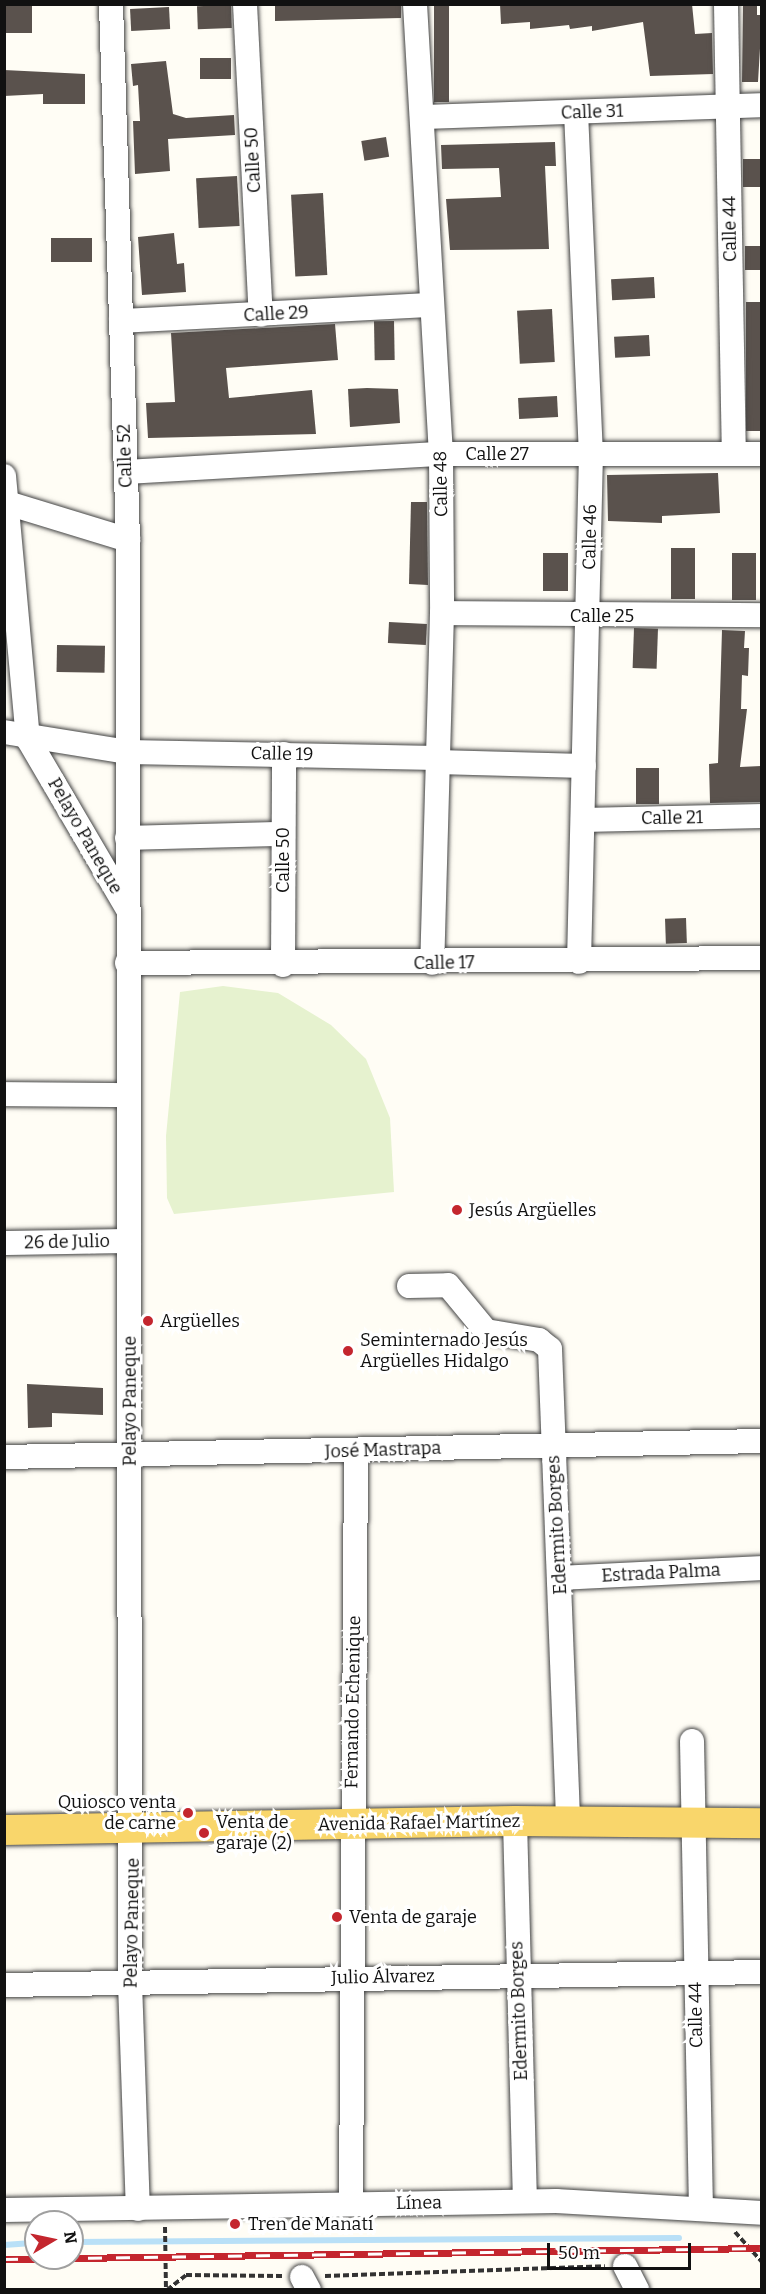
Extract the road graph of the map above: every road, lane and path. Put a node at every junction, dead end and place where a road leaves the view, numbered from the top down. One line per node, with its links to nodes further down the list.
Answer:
1 (111, 4): 11 (street, Calle 52)
2 (245, 4): 10 (street, Calle 50)
3 (415, 4): 8 (street, Calle 48)
4 (726, 4): 6 (street, Calle 44)
5 (762, 105): 6 (street, Calle 31)
6 (728, 106): 7 (street, Calle 31); 13 (street, Calle 44)
7 (576, 112): 8 (street, Calle 31); 12 (street, Calle 46)
8 (422, 117): 9 (street, Calle 48)
9 (431, 305): 10 (street, Calle 29); 14 (street, Calle 48)
10 (261, 315): 11 (street, Calle 29)
11 (121, 321): 16 (street, Calle 52)
12 (591, 453): 13 (street, Calle 27); 14 (street, Calle 27); 22 (street, Calle 46)
13 (734, 453): 15 (street, Calle 27)
14 (441, 454): 16 (street, Calle 27); 20 (street, Calle 48)
15 (762, 454)
16 (126, 472): 19 (street, Calle 52)
17 (4, 477): 18 (street, Pelayo Paneque)
18 (5, 502): 19 (street); 24 (street, Pelayo Paneque)
19 (128, 540): 25 (street, Calle 52)
20 (442, 613): 22 (street, Calle 25); 27 (street, Calle 48)
21 (762, 615): 22 (street, Calle 25)
22 (589, 616): 28 (street, Calle 46)
23 (4, 732): 24 (street, Calle 19)
24 (28, 739): 25 (street, Calle 19); 33 (street, Pelayo Paneque)
25 (128, 752): 26 (street, Calle 19); 32 (street, Calle 52)
26 (284, 754): 27 (street, Calle 19); 31 (street, Calle 50)
27 (437, 760): 28 (street, Calle 19); 37 (street, Calle 48)
28 (584, 766): 30 (street, Calle 46)
29 (762, 816): 30 (street, Calle 21)
30 (583, 820): 35 (street, Calle 46)
31 (284, 834): 32 (street); 38 (street, Calle 50)
32 (127, 838): 33 (street, Calle 52)
33 (127, 908): 36 (street, Pelayo Paneque)
34 (762, 958): 35 (street, Calle 17)
35 (579, 962): 37 (street, Calle 17)
36 (127, 963): 38 (street, Calle 17); 40 (street, Pelayo Paneque)
37 (432, 963): 38 (street, Calle 17)
38 (283, 965)
39 (4, 1094): 40 (street)
40 (128, 1095): 41 (street, Pelayo Paneque)
41 (129, 1241): 42 (street, 26 de Julio); 47 (street, Pelayo Paneque)
42 (4, 1243)
43 (409, 1286): 45 (street, Edermito Borges)
44 (762, 1441): 45 (street, José Mastrapa)
45 (553, 1444): 46 (street, José Mastrapa); 50 (street, Edermito Borges)
46 (356, 1452): 47 (street, José Mastrapa); 54 (street, Fernando Echenique)
47 (130, 1454): 48 (street, José Mastrapa); 57 (street, Pelayo Paneque)
48 (4, 1457)
49 (762, 1568): 50 (street, Estrada Palma)
50 (560, 1578): 53 (street, Edermito Borges)
51 (692, 1741): 55 (street, Calle 44)
52 (515, 1821): 53 (main road, Avenida Rafael Martínez); 54 (main road, Avenida Rafael Martínez); 61 (street, Edermito Borges)
53 (568, 1821): 55 (main road, Avenida Rafael Martínez)
54 (351, 1823): 57 (main road, Avenida Rafael Martínez); 62 (street, Fernando Echenique)
55 (692, 1823): 56 (main road, Avenida Rafael Martínez); 60 (street, Calle 44)
56 (762, 1823)
57 (133, 1829): 58 (main road, Avenida Rafael Martínez); 63 (street, Pelayo Paneque)
58 (4, 1830)
59 (762, 1972): 60 (street, Julio Álvarez)
60 (696, 1973): 61 (street, Julio Álvarez); 67 (street, Calle 44)
61 (517, 1974): 62 (street, Julio Álvarez); 65 (street, Edermito Borges)
62 (352, 1978): 63 (street, Julio Álvarez); 66 (street, Fernando Echenique)
63 (130, 1983): 64 (street, Julio Álvarez); 69 (street, Pelayo Paneque)
64 (4, 1984)
65 (525, 2201): 66 (street, Línea); 67 (street, Línea)
66 (351, 2204): 68 (street, Línea)
67 (700, 2206): 71 (street, Línea)
68 (163, 2208): 69 (street, Línea); 74 (path)
69 (138, 2209): 70 (street, Línea)
70 (4, 2210)
71 (762, 2213)
72 (625, 2266): 73 (path); 75 (street)
73 (306, 2283): 74 (path)
74 (167, 2289)
75 (638, 2289)

